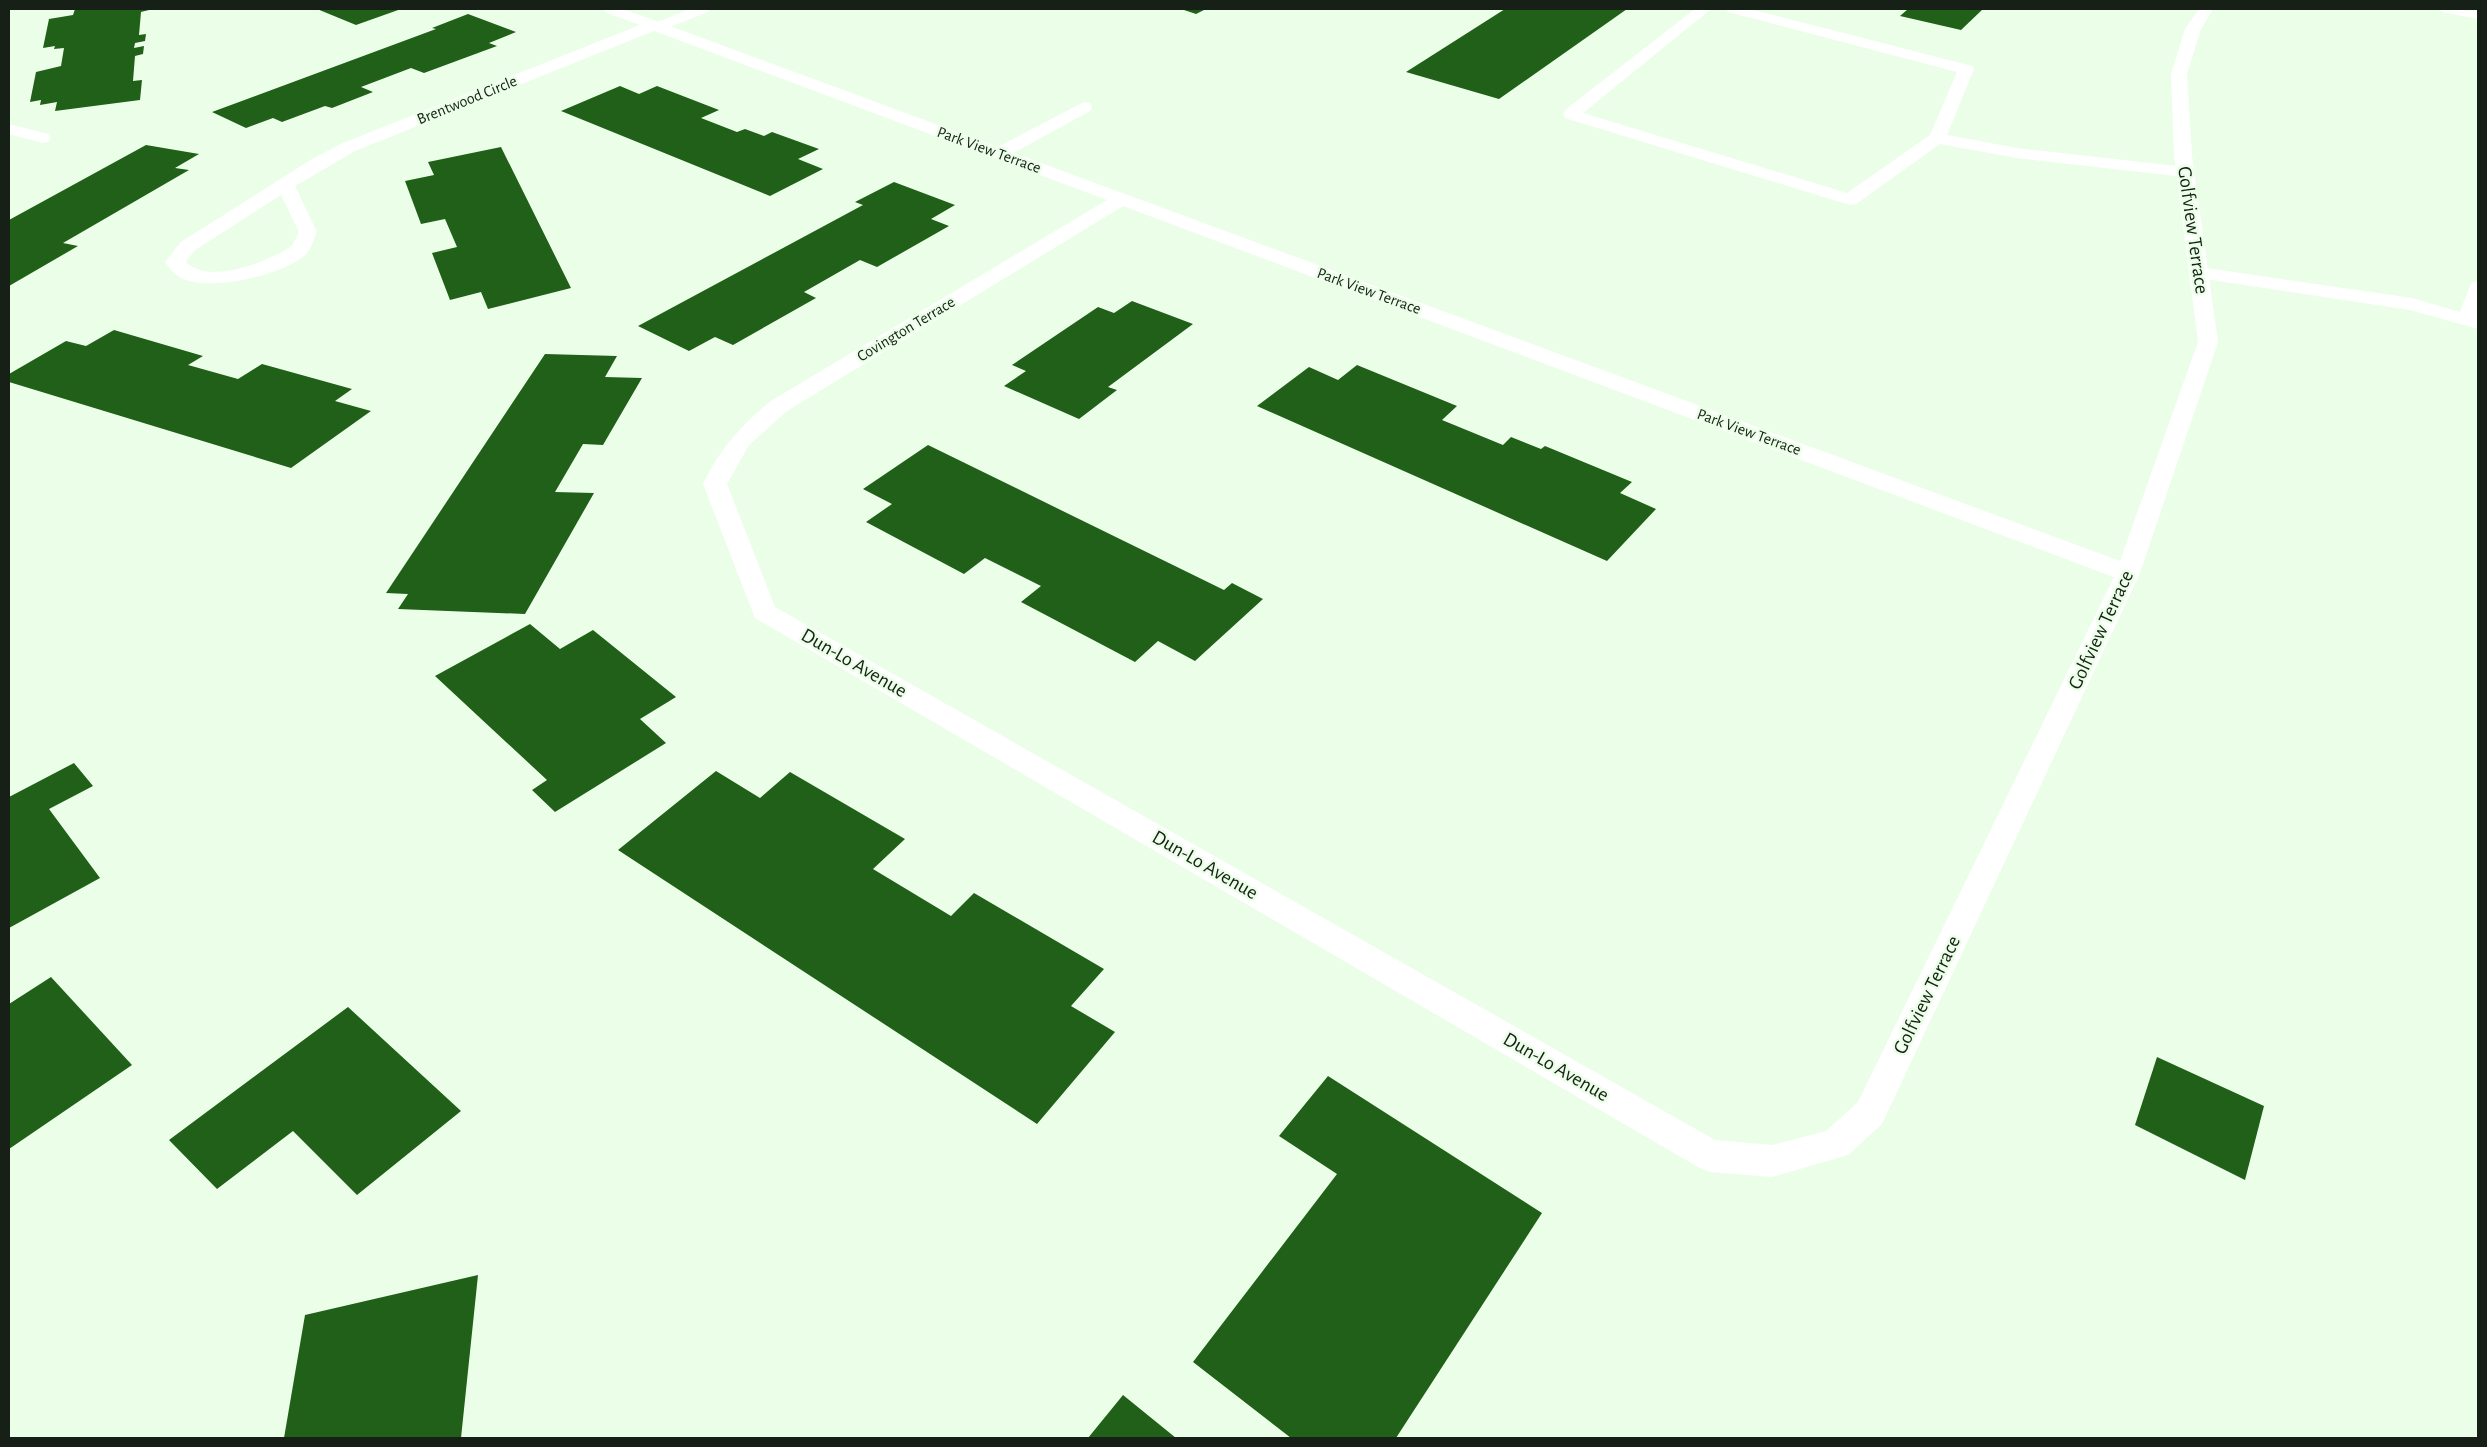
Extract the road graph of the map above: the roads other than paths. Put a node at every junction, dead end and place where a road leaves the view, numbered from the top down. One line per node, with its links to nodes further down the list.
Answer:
1 (610, 9): 8 (street, Park View Terrace)
2 (703, 9): 8 (street, Brentwood Circle)
3 (1704, 9): 12 (street)
4 (1733, 9): 12 (street)
5 (2206, 9): 14 (street, Golfview Terrace)
6 (2447, 9): 7 (street)
7 (2478, 15)
8 (656, 26): 13 (street, Park View Terrace); 15 (street, Brentwood Circle)
9 (1084, 107): 13 (street)
10 (9, 129): 11 (street)
11 (42, 138)
12 (1938, 138): 14 (street)
13 (998, 154): 16 (street, Park View Terrace)
14 (2185, 172): 17 (street, Golfview Terrace)
15 (286, 186): 15 (street, Brentwood Circle)
16 (1121, 199): 20 (street, Covington Terrace); 21 (street, Park View Terrace)
17 (2199, 273): 19 (street); 21 (street, Golfview Terrace)
18 (2478, 287): 19 (street)
19 (2473, 321)
20 (715, 484): 22 (street, Dun-Lo Avenue)
21 (2128, 573): 22 (street, Golfview Terrace)
22 (1772, 1161)

